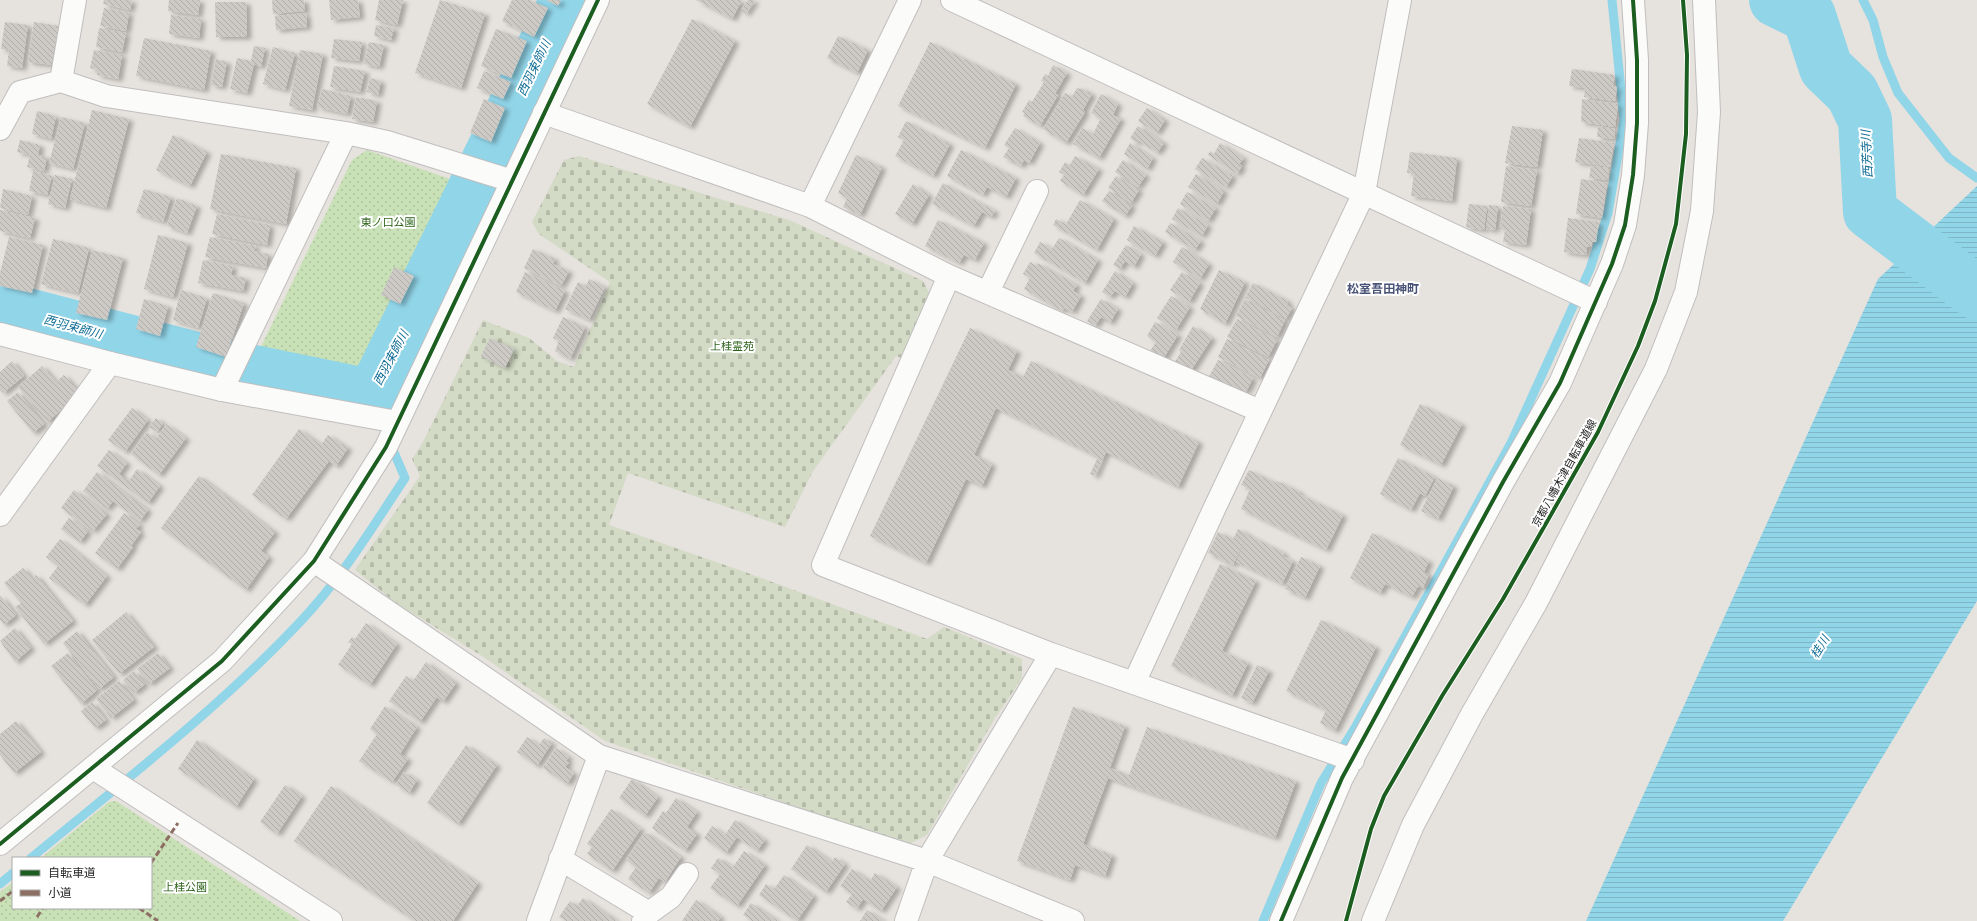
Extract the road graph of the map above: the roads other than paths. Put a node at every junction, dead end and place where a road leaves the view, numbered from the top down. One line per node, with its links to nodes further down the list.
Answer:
1 (75, 0): 8 (street)
2 (598, 0): 9 (street)
3 (910, 0): 15 (street)
4 (952, 0): 14 (street)
5 (1400, 0): 14 (street)
6 (1633, 0): 18 (street)
7 (1704, 0): 41 (street)
8 (61, 81): 10 (street); 11 (street)
9 (544, 113): 12 (street); 15 (street)
10 (0, 129)
11 (346, 134): 12 (street); 21 (street)
12 (512, 181): 23 (street)
13 (1037, 191): 17 (street)
14 (1364, 193): 18 (street); 22 (street)
15 (810, 206): 16 (street)
16 (950, 276): 17 (street); 26 (street)
17 (988, 292): 22 (street)
18 (1596, 302): 29 (street)
19 (0, 334): 20 (street)
20 (110, 363): 21 (street); 24 (street)
21 (229, 375): 23 (street)
22 (1260, 411): 27 (street)
23 (397, 422): 25 (street)
24 (0, 515)
25 (320, 565): 28 (street); 30 (street)
26 (1051, 654): 27 (street); 33 (street)
27 (1134, 683): 29 (street)
28 (599, 756): 32 (street); 33 (street)
29 (1353, 760): 40 (street)
30 (99, 773): 31 (street); 36 (street)
31 (0, 844)
32 (560, 859): 35 (street); 37 (street)
33 (927, 861): 38 (street); 39 (street)
34 (687, 874): 35 (street)
35 (646, 917)
36 (331, 921)
37 (538, 921)
38 (906, 921)
39 (1073, 921)
40 (1281, 921)
41 (1373, 921)

